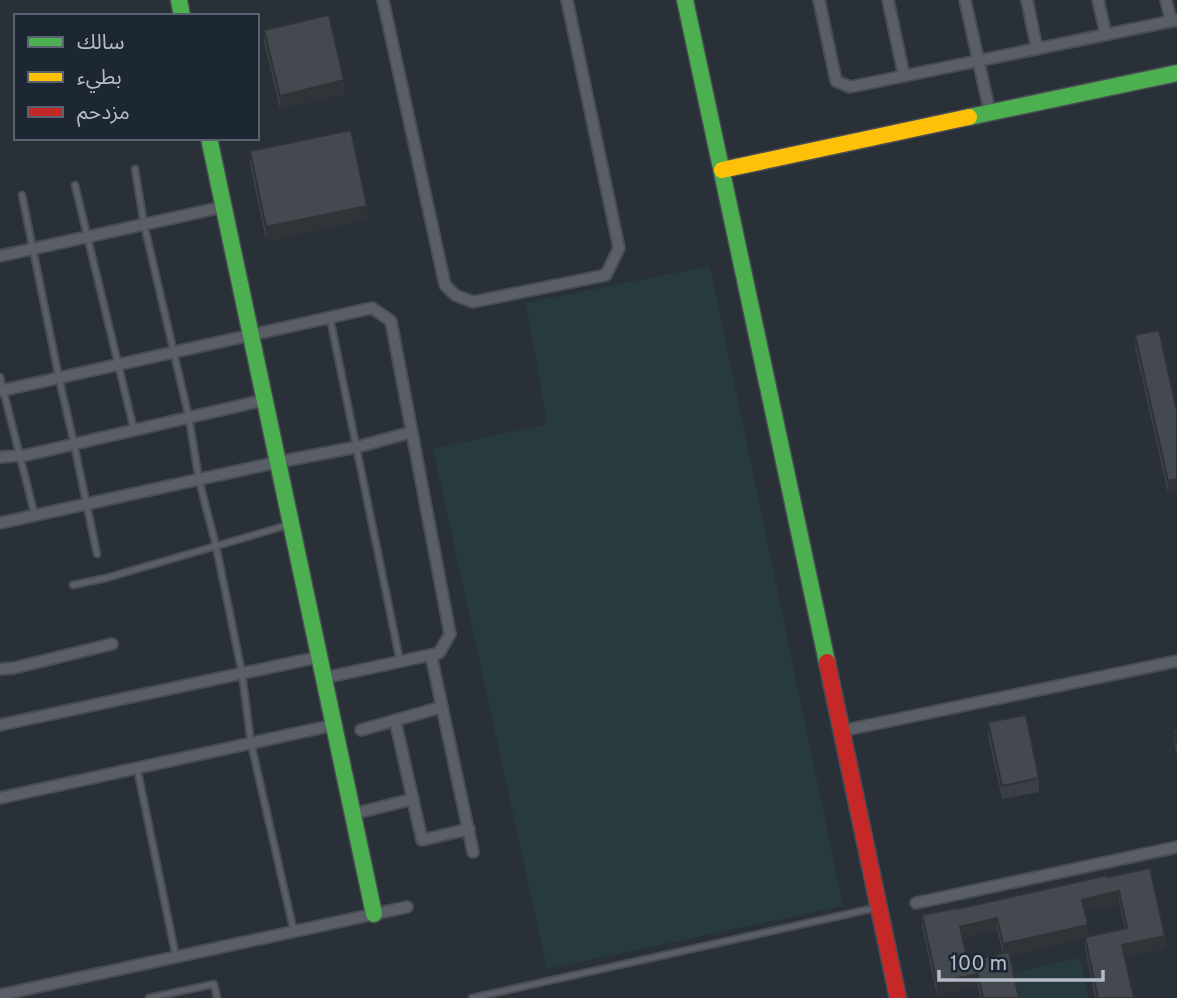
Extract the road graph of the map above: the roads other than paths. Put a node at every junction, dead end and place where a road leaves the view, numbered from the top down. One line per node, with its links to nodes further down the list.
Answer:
1 (383, 0): 2 (street)
2 (567, 0)
3 (685, 0): 19 (street)
4 (819, 0): 15 (street)
5 (888, 0): 15 (street)
6 (965, 0): 13 (street)
7 (1027, 0): 12 (street)
8 (1098, 0): 11 (street)
9 (1166, 0): 10 (street)
10 (1174, 21): 11 (street)
11 (1106, 35): 12 (street)
12 (1037, 49): 13 (street)
13 (978, 61): 15 (street); 16 (street)
14 (1177, 73): 16 (street)
15 (904, 76)
16 (989, 113): 19 (street)
17 (209, 140): 22 (street)
18 (135, 169): 23 (lane)
19 (722, 170): 64 (street)
20 (75, 185): 24 (lane)
21 (22, 195): 25 (lane)
22 (223, 207): 23 (street); 28 (street)
23 (144, 224): 24 (street); 29 (lane)
24 (86, 237): 25 (street); 30 (lane)
25 (33, 248): 26 (street); 32 (lane)
26 (0, 256)
27 (330, 318): 28 (street); 37 (street); 39 (lane)
28 (251, 335): 29 (street); 34 (street)
29 (175, 352): 30 (street); 35 (lane)
30 (117, 365): 32 (street); 36 (lane)
31 (0, 377): 33 (lane)
32 (58, 378): 33 (street); 38 (lane)
33 (2, 391): 40 (lane)
34 (264, 400): 35 (street); 42 (street)
35 (189, 418): 36 (street); 43 (lane)
36 (134, 430): 38 (street)
37 (412, 432): 39 (street); 52 (street)
38 (74, 444): 40 (street); 44 (lane)
39 (357, 447): 42 (street); 55 (lane)
40 (19, 456): 41 (street); 45 (lane)
41 (0, 457)
42 (278, 462): 43 (street); 47 (street)
43 (199, 480): 44 (street); 48 (lane)
44 (87, 504): 45 (street); 49 (lane)
45 (35, 516): 46 (street)
46 (0, 523)
47 (291, 524): 48 (lane); 53 (street)
48 (216, 545): 50 (lane); 57 (lane)
49 (97, 554)
50 (73, 586)
51 (112, 644): 56 (street)
52 (431, 655): 55 (street); 59 (street)
53 (319, 656): 57 (street); 58 (street)
54 (1177, 661): 64 (street)
55 (400, 662): 58 (street)
56 (0, 669)
57 (242, 673): 61 (street); 65 (lane)
58 (324, 678): 62 (street)
59 (442, 707): 60 (street); 70 (street)
60 (395, 720): 63 (street); 68 (street)
61 (0, 725)
62 (334, 725): 65 (street); 69 (street)
63 (361, 730)
64 (841, 731): 75 (street)
65 (251, 743): 66 (street); 77 (lane)
66 (137, 768): 67 (street); 78 (lane)
67 (0, 798)
68 (413, 799): 69 (street); 70 (street)
69 (353, 814): 76 (street)
70 (469, 829): 72 (street)
71 (1177, 847): 73 (street)
72 (474, 852)
73 (916, 903)
74 (407, 907): 76 (street)
75 (878, 907): 82 (lane); 83 (street)
76 (374, 914): 77 (street)
77 (294, 932): 78 (street)
78 (176, 957): 79 (street)
79 (0, 995)
80 (149, 998): 81 (lane)
81 (217, 998)
82 (472, 998)
83 (898, 998)

